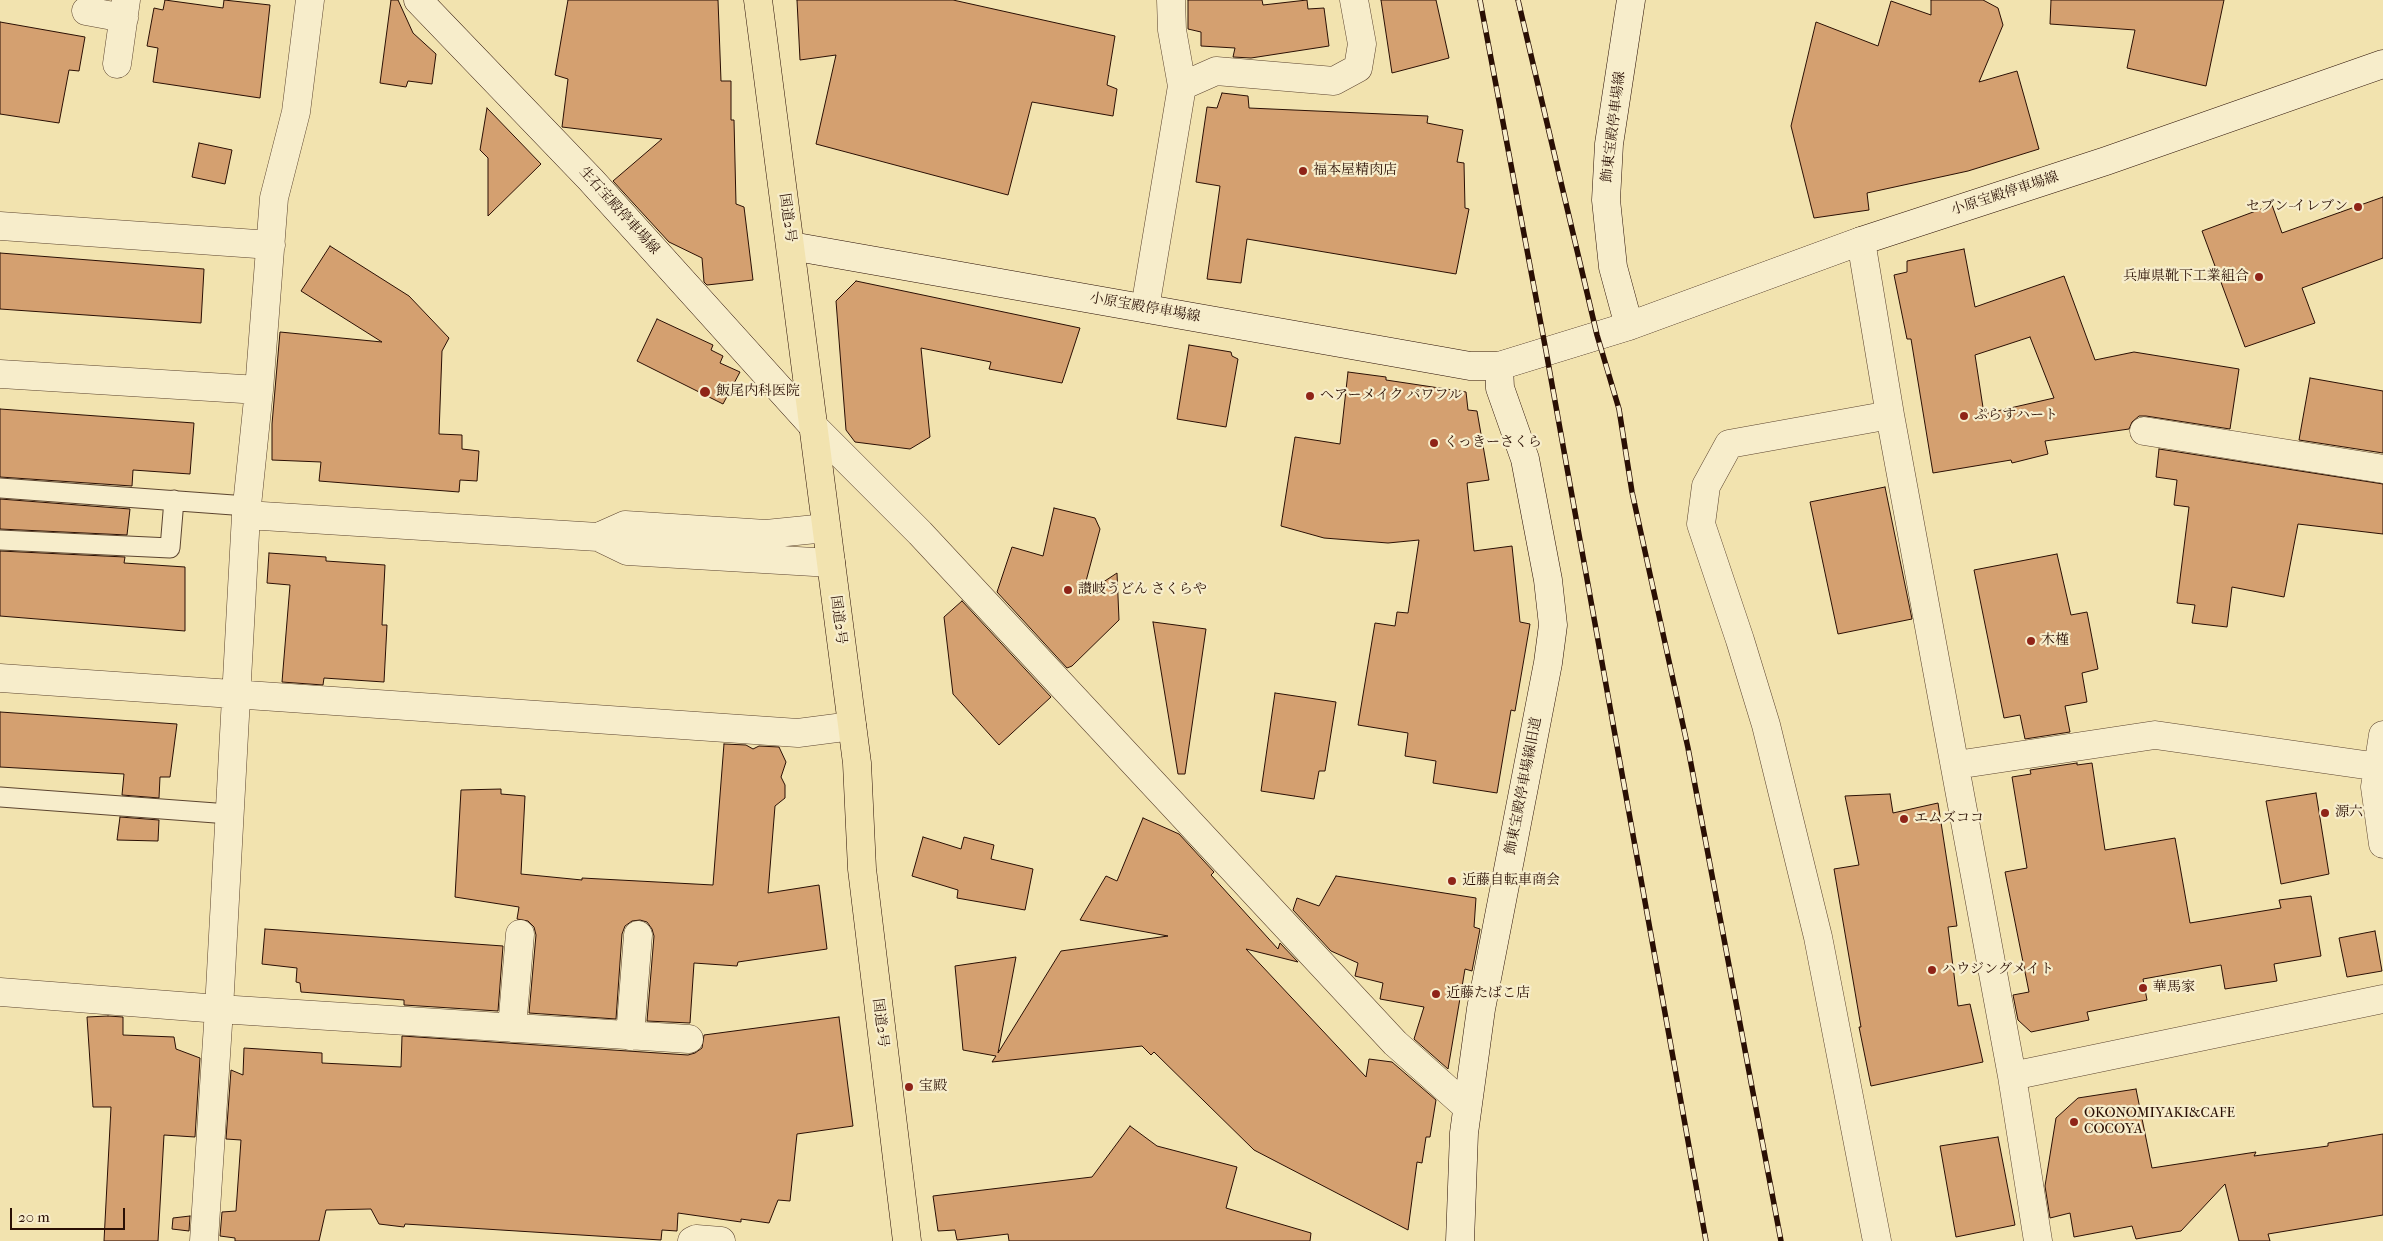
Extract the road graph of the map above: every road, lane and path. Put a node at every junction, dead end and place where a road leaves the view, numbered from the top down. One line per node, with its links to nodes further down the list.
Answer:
1 (310, 0): 14 (street)
2 (418, 0): 22 (street, 生石宝殿停車場線)
3 (758, 0): 15 (highway, 国道2号)
4 (1171, 0): 11 (street)
5 (1354, 0): 11 (street)
6 (1631, 0): 17 (street, 飾東宝殿停車場線)
7 (125, 9): 8 (street); 9 (street)
8 (86, 11)
9 (117, 64)
10 (2383, 64): 13 (street, 小原宝殿停車場線)
11 (1182, 86): 16 (street)
12 (0, 226): 14 (street)
13 (1861, 241): 17 (street, 小原宝殿停車場線); 21 (street)
14 (271, 244): 20 (street)
15 (790, 246): 16 (street, 小原宝殿停車場線); 22 (highway, 国道2号)
16 (1145, 308): 18 (street, 小原宝殿停車場線)
17 (1629, 326): 18 (street)
18 (1499, 366): 50 (street, 飾東宝殿停車場線旧道)
19 (0, 374): 20 (street)
20 (259, 390): 27 (street)
21 (1890, 416): 36 (street); 56 (street)
22 (814, 427): 28 (highway, 国道2号); 50 (street, 生石宝殿停車場線)
23 (2144, 431): 24 (street)
24 (2383, 469)
25 (0, 488): 26 (lane)
26 (174, 500): 27 (lane); 30 (lane)
27 (247, 510): 29 (street); 33 (street)
28 (826, 528): 29 (street); 31 (highway, 国道2号)
29 (598, 537): 31 (street)
30 (0, 540)
31 (831, 563): 34 (highway, 国道2号)
32 (0, 678): 33 (street)
33 (236, 694): 34 (street); 39 (street)
34 (852, 726): 54 (highway, 国道2号)
35 (2383, 735): 37 (street)
36 (1956, 765): 37 (street); 49 (street)
37 (2379, 767): 40 (street)
38 (0, 797): 39 (lane)
39 (229, 814): 45 (street)
40 (2383, 844)
41 (520, 934): 46 (street)
42 (638, 935): 47 (street)
43 (0, 992): 45 (street)
44 (2383, 999): 49 (street)
45 (220, 1009): 46 (street); 51 (street)
46 (512, 1028): 47 (street)
47 (630, 1036): 48 (street)
48 (689, 1039)
49 (2012, 1076): 57 (street)
50 (1467, 1107): 55 (street, 飾東宝殿停車場線旧道)
51 (204, 1241)
52 (692, 1241): 53 (street)
53 (721, 1241)
54 (907, 1241)
55 (1460, 1241)
56 (1877, 1241)
57 (2038, 1241)

